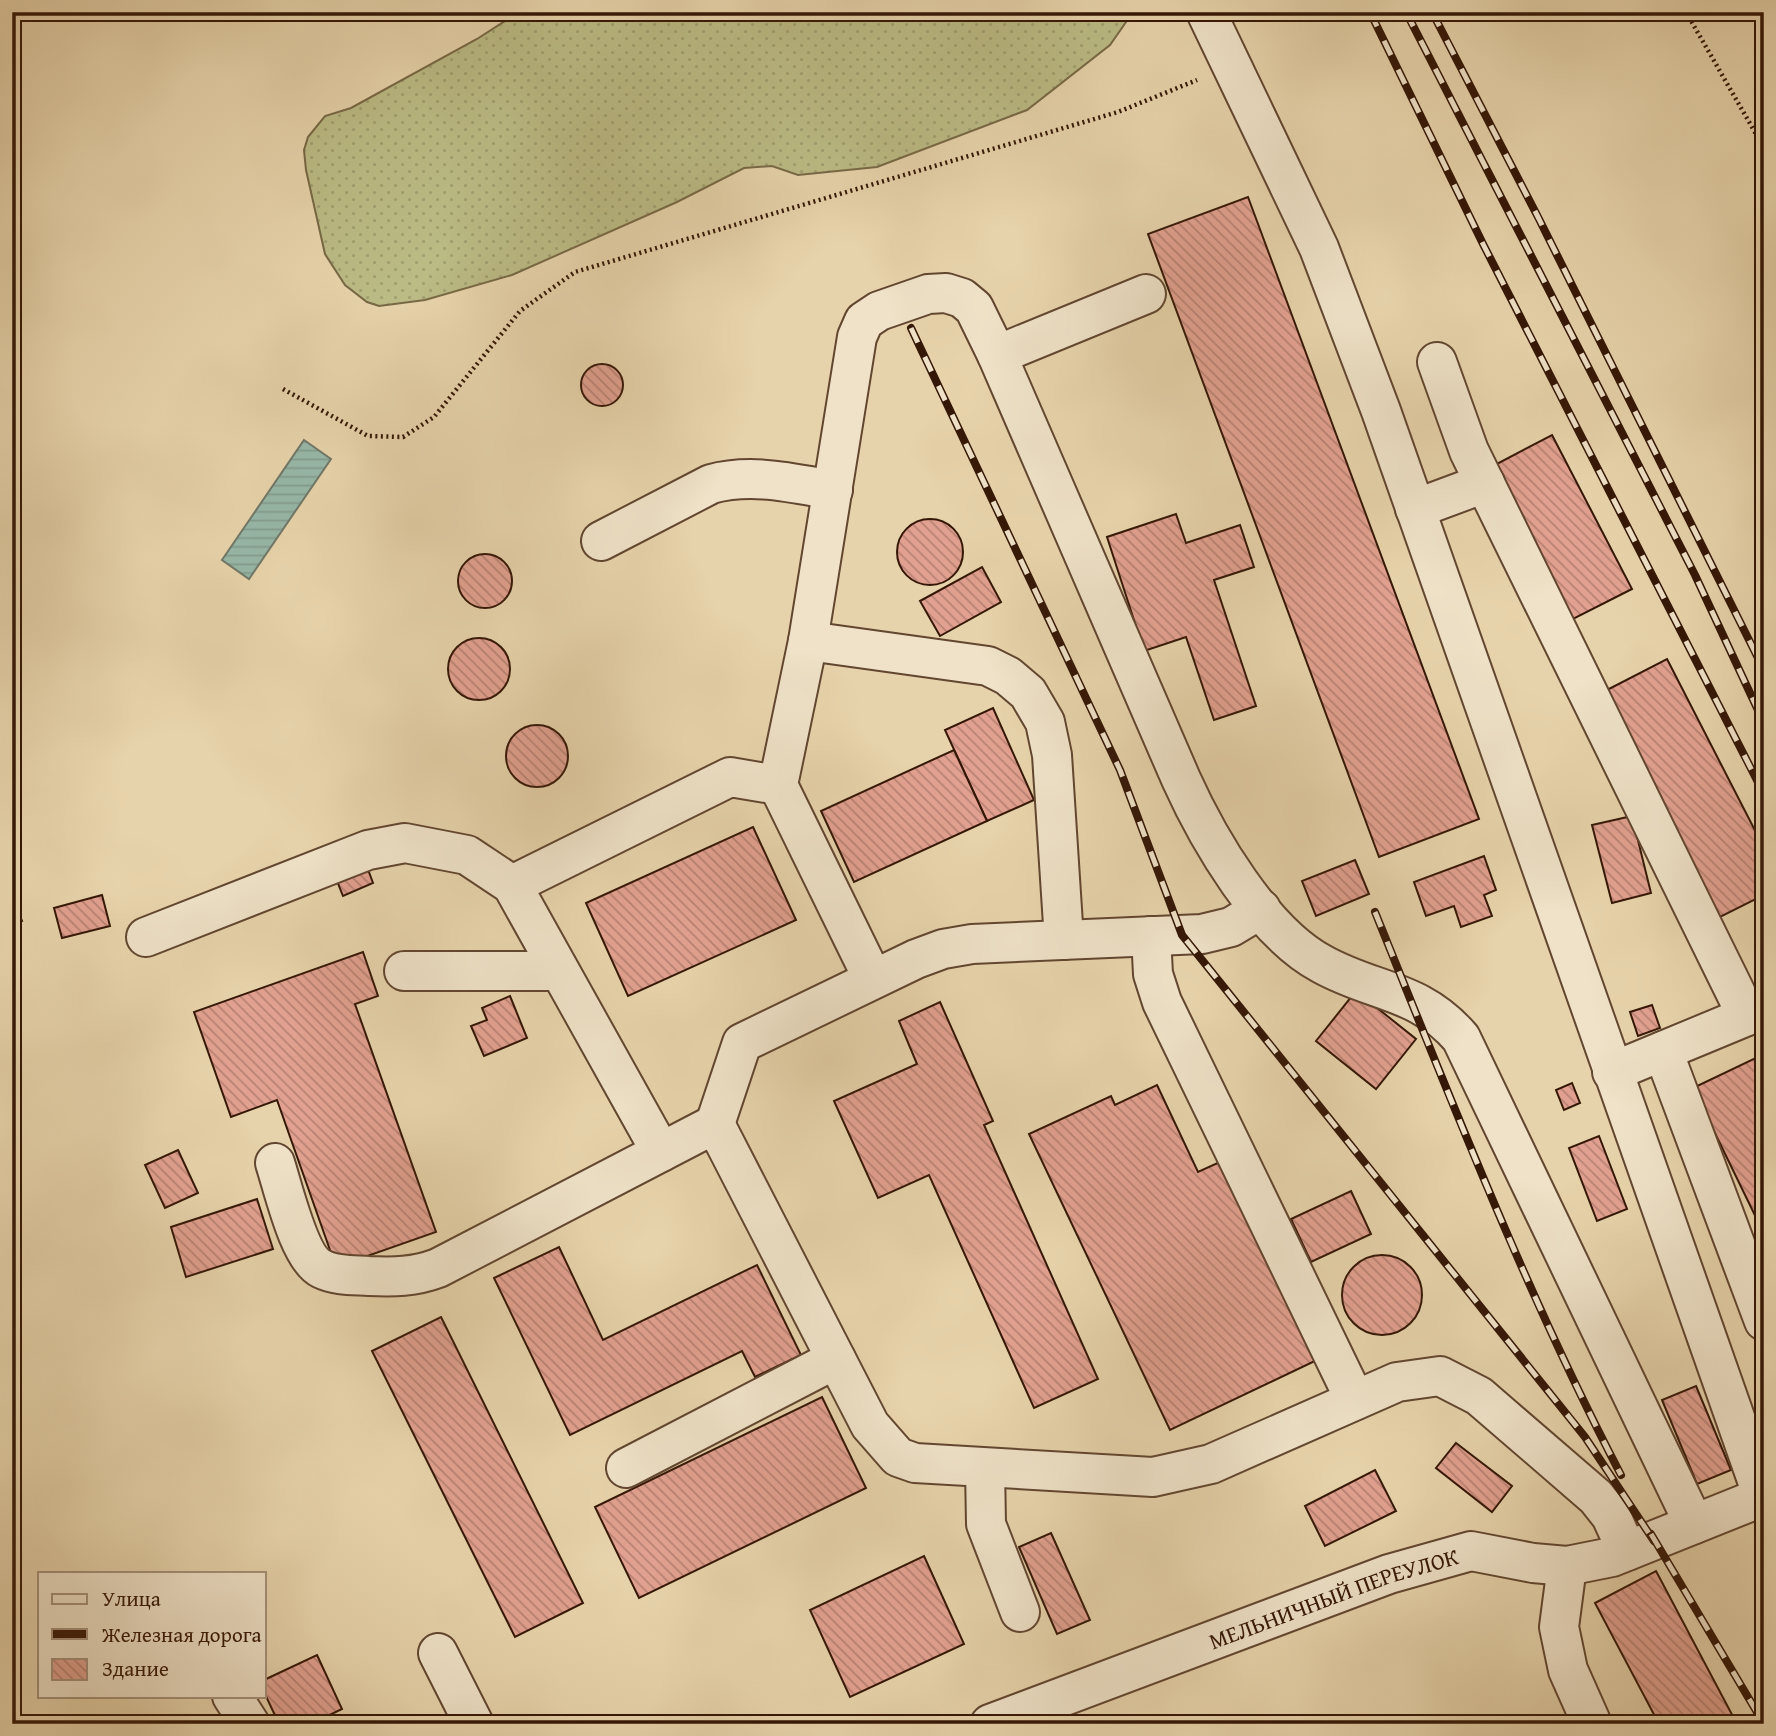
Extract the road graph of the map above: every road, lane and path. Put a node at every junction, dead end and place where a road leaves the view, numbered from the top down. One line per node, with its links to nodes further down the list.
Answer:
1 (1206, 12): 3 (street)
2 (1686, 12): 4 (path)
3 (1232, 65): 8 (path); 11 (street)
4 (1764, 148)
5 (1146, 294): 6 (street)
6 (997, 355): 10 (street); 16 (street)
7 (1437, 362): 9 (street)
8 (283, 389)
9 (1485, 483): 11 (street); 23 (street)
10 (833, 489): 12 (street); 13 (street)
11 (1415, 509): 25 (street)
12 (601, 541)
13 (808, 641): 14 (street); 19 (street)
14 (778, 785): 15 (street); 22 (street)
15 (512, 885): 18 (street); 21 (street)
16 (1261, 909): 17 (street); 35 (street)
17 (1151, 936): 19 (street); 31 (street)
18 (146, 937)
19 (1064, 940): 22 (street)
20 (404, 971): 21 (street)
21 (558, 971): 27 (street)
22 (873, 979): 26 (street)
23 (1756, 1012): 24 (street)
24 (1663, 1051): 25 (street); 29 (street)
25 (1612, 1072): 34 (street)
26 (715, 1124): 27 (street); 30 (street)
27 (661, 1152): 28 (street)
28 (275, 1163)
29 (1764, 1321)
30 (836, 1359): 32 (street); 33 (street)
31 (1355, 1401): 33 (street); 36 (street)
32 (626, 1468)
33 (985, 1468): 38 (street)
34 (1763, 1499): 35 (street, МЕЛЬНИЧНЫЙ ПЕРЕУЛОК)
35 (1694, 1524): 36 (street, МЕЛЬНИЧНЫЙ ПЕРЕУЛОК)
36 (1627, 1551): 37 (street, МЕЛЬНИЧНЫЙ ПЕРЕУЛОК)
37 (1567, 1566): 43 (street, МЕЛЬНИЧНЫЙ ПЕРЕУЛОК); 44 (street)
38 (1020, 1612)
39 (438, 1653): 42 (street)
40 (233, 1698): 41 (street)
41 (250, 1724)
42 (474, 1724)
43 (990, 1724)
44 (1592, 1724)

